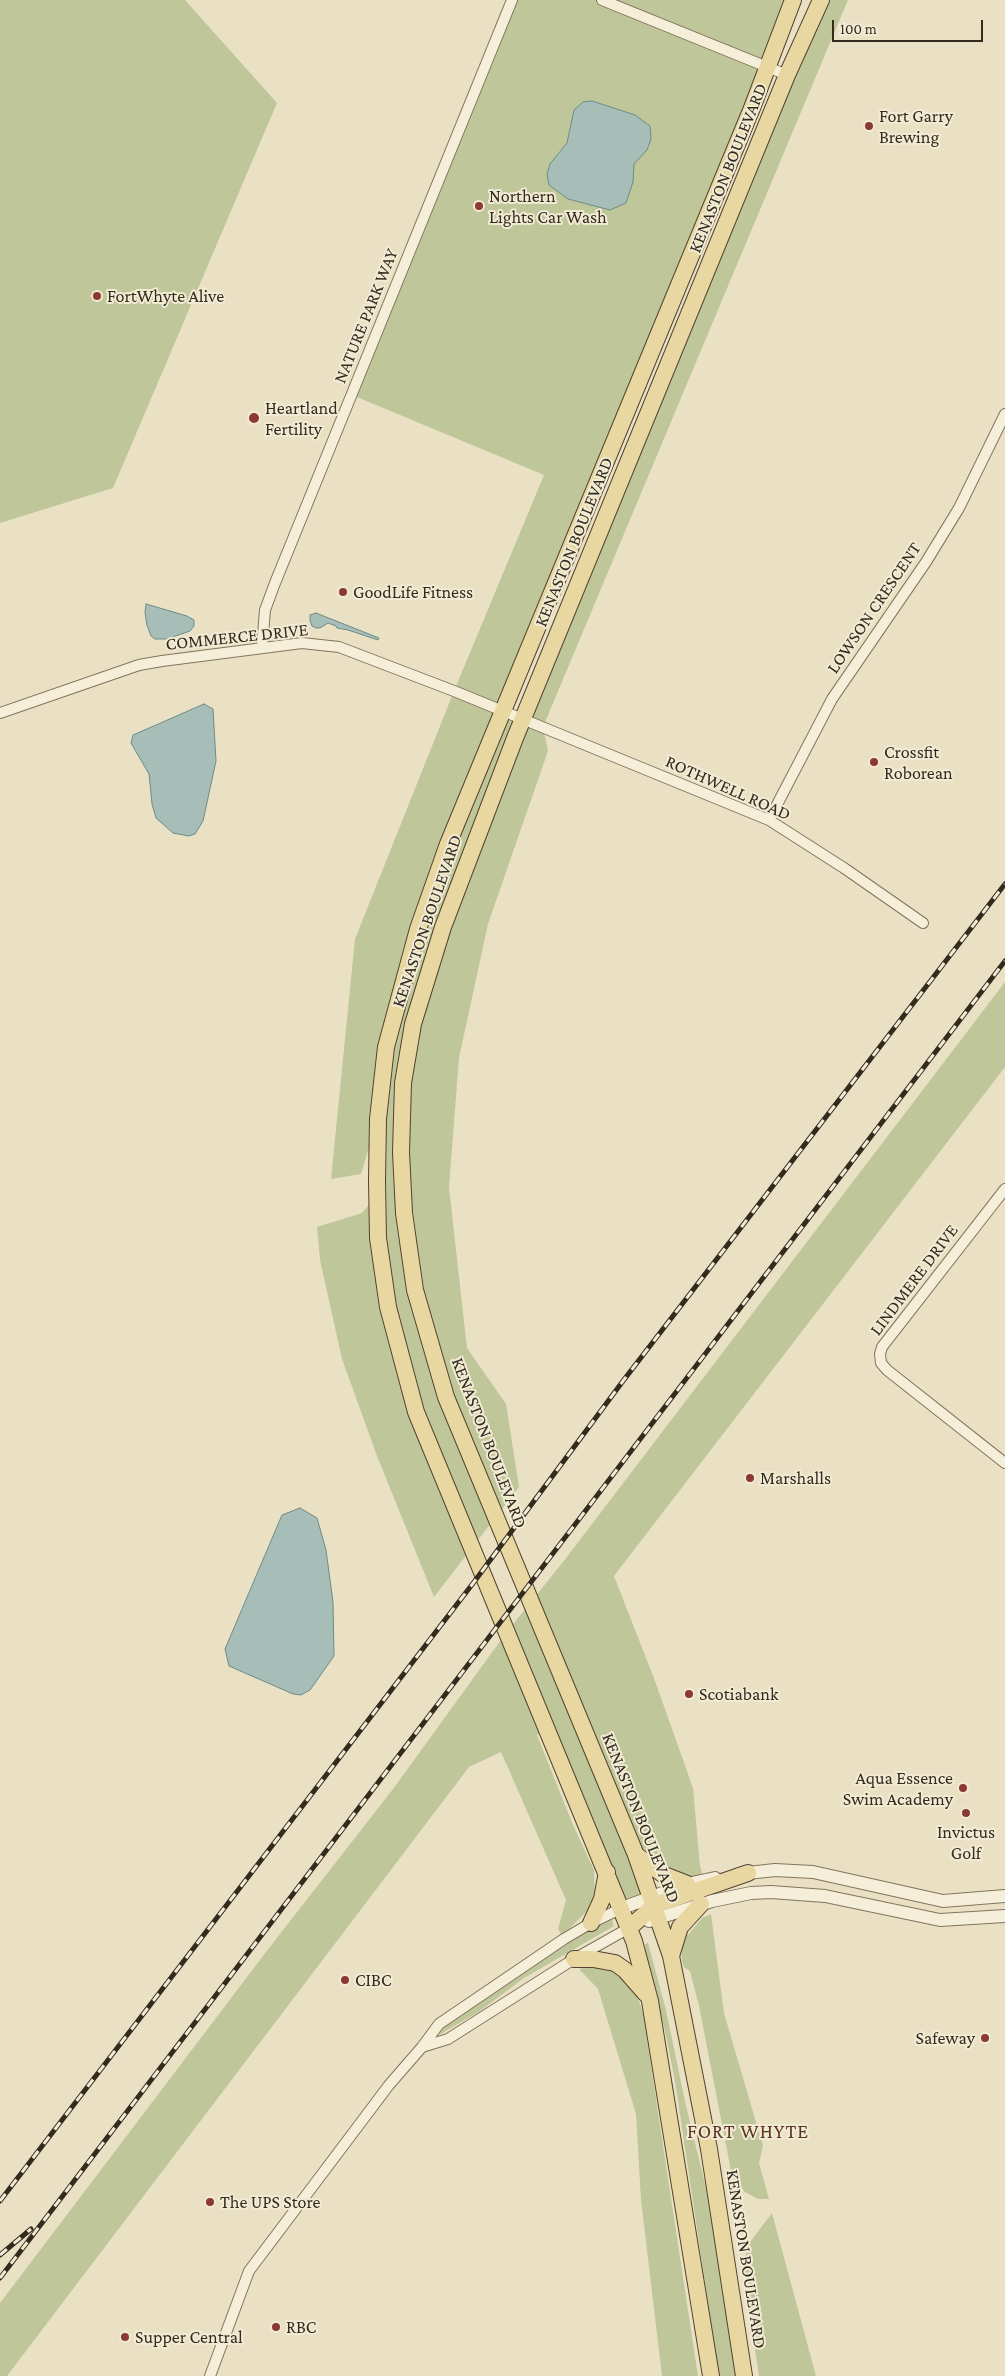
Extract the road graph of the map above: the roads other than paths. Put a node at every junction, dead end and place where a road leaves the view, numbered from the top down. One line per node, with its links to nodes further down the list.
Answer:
1 (512, 0): 8 (street, NATURE PARK WAY)
2 (602, 0): 5 (street)
3 (793, 0): 5 (main road, KENASTON BOULEVARD)
4 (821, 0): 6 (main road, KENASTON BOULEVARD)
5 (767, 68): 6 (street); 9 (main road, KENASTON BOULEVARD)
6 (787, 75): 11 (main road, KENASTON BOULEVARD)
7 (1005, 414): 12 (street, LOWSON CRESCENT)
8 (262, 648): 9 (street, COMMERCE DRIVE); 10 (street, COMMERCE DRIVE)
9 (504, 712): 11 (street, ROTHWELL ROAD); 17 (main road, KENASTON BOULEVARD)
10 (0, 713)
11 (522, 719): 12 (street, ROTHWELL ROAD); 16 (main road, KENASTON BOULEVARD)
12 (769, 820): 13 (street, ROTHWELL ROAD)
13 (923, 923)
14 (1005, 1189): 15 (street, LINDMERE DRIVE)
15 (1005, 1463)
16 (636, 1855): 19 (main road); 22 (main road, KENASTON BOULEVARD)
17 (607, 1872): 23 (main road, KENASTON BOULEVARD); 25 (main road)
18 (748, 1873): 19 (street); 20 (street); 22 (main road)
19 (687, 1884): 22 (street)
20 (1005, 1896)
21 (701, 1904): 22 (street); 24 (street); 27 (main road)
22 (655, 1907): 23 (street); 26 (main road); 27 (main road, KENASTON BOULEVARD)
23 (622, 1908): 25 (street); 26 (main road, KENASTON BOULEVARD)
24 (1005, 1916)
25 (591, 1923): 30 (street)
26 (629, 1928): 28 (street); 29 (main road, KENASTON BOULEVARD)
27 (671, 1956): 33 (main road, KENASTON BOULEVARD)
28 (574, 1959): 29 (main road); 30 (street)
29 (650, 2001): 32 (main road, KENASTON BOULEVARD)
30 (422, 2047): 31 (street)
31 (210, 2376)
32 (711, 2376)
33 (744, 2376)

